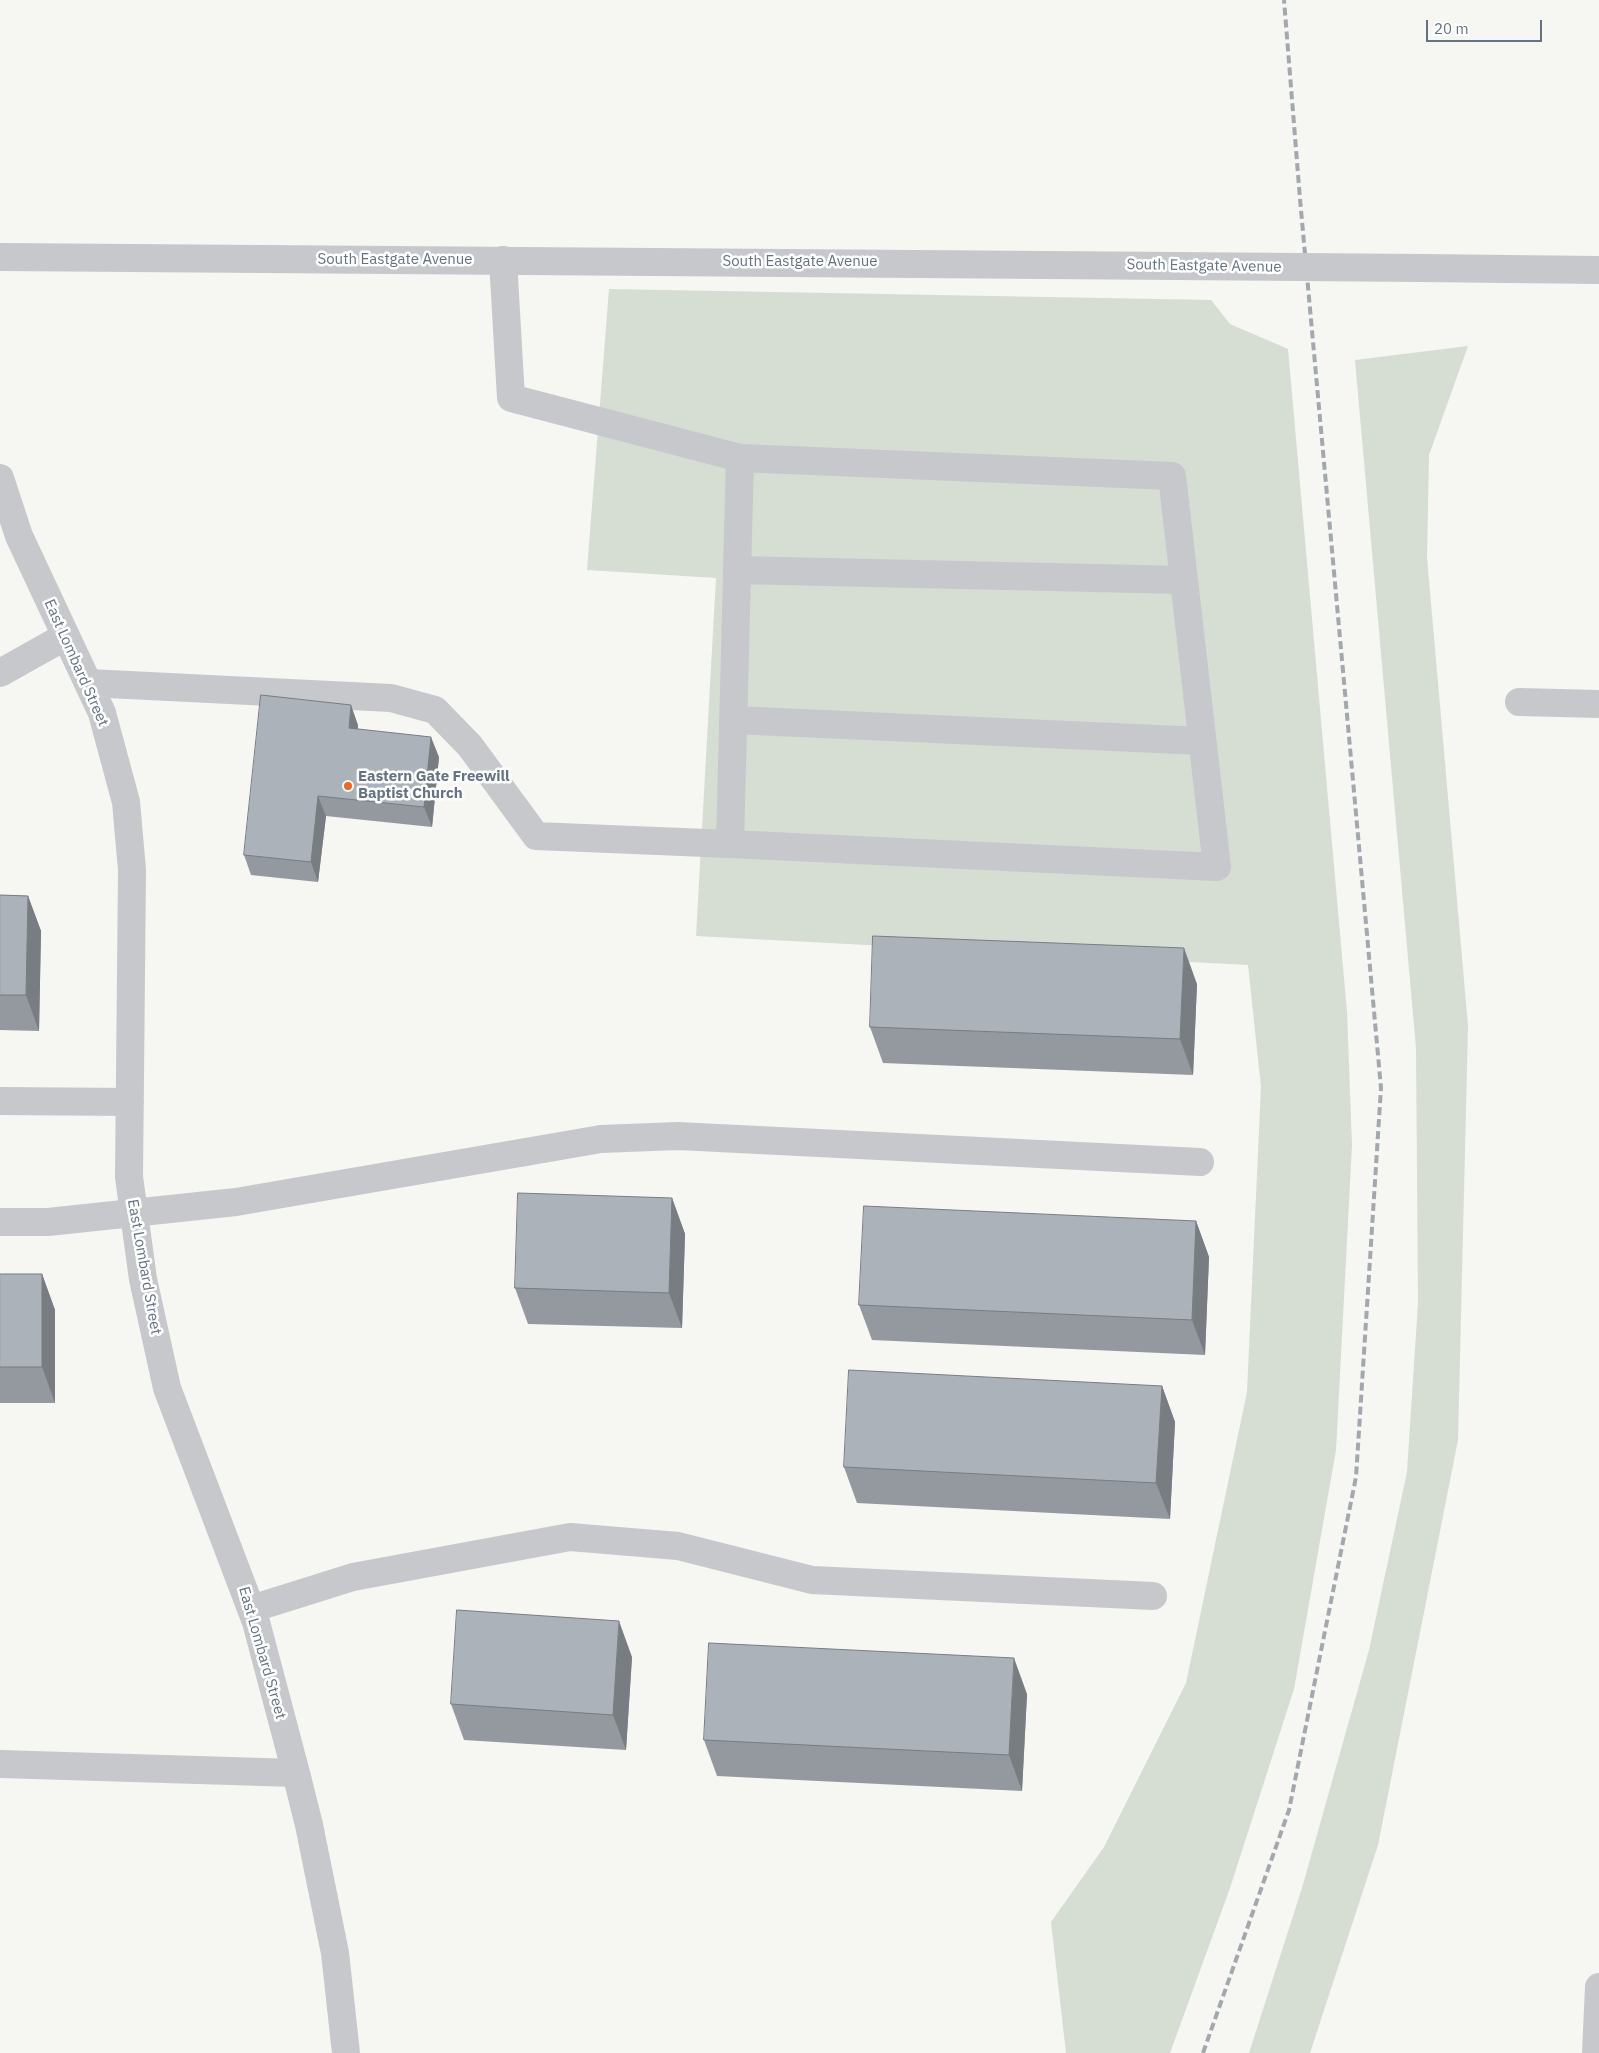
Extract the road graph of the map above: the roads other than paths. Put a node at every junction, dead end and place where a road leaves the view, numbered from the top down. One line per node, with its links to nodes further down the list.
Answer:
1 (0, 257): 2 (street, South Eastgate Avenue)
2 (503, 260): 3 (street, South Eastgate Avenue, bridge); 4 (street)
3 (1599, 270)
4 (740, 458): 6 (street); 7 (street)
5 (0, 478): 8 (street, East Lombard Street)
6 (737, 570): 7 (street); 13 (street)
7 (1184, 580): 14 (street)
8 (66, 636): 9 (street); 10 (street, East Lombard Street)
9 (0, 673)
10 (88, 683): 15 (street); 17 (street, East Lombard Street)
11 (1519, 702): 12 (street)
12 (1599, 704)
13 (733, 720): 14 (street); 15 (street)
14 (1202, 741): 15 (street)
15 (730, 844)
16 (0, 1101): 17 (street)
17 (130, 1102): 19 (street, East Lombard Street)
18 (1200, 1162): 19 (street)
19 (134, 1214): 20 (street); 22 (street, East Lombard Street)
20 (0, 1222)
21 (1153, 1596): 22 (street)
22 (251, 1609): 24 (street, East Lombard Street)
23 (0, 1764): 24 (street)
24 (296, 1773): 26 (street, East Lombard Street)
25 (1599, 1986): 27 (street)
26 (346, 2053)
27 (1596, 2053)

